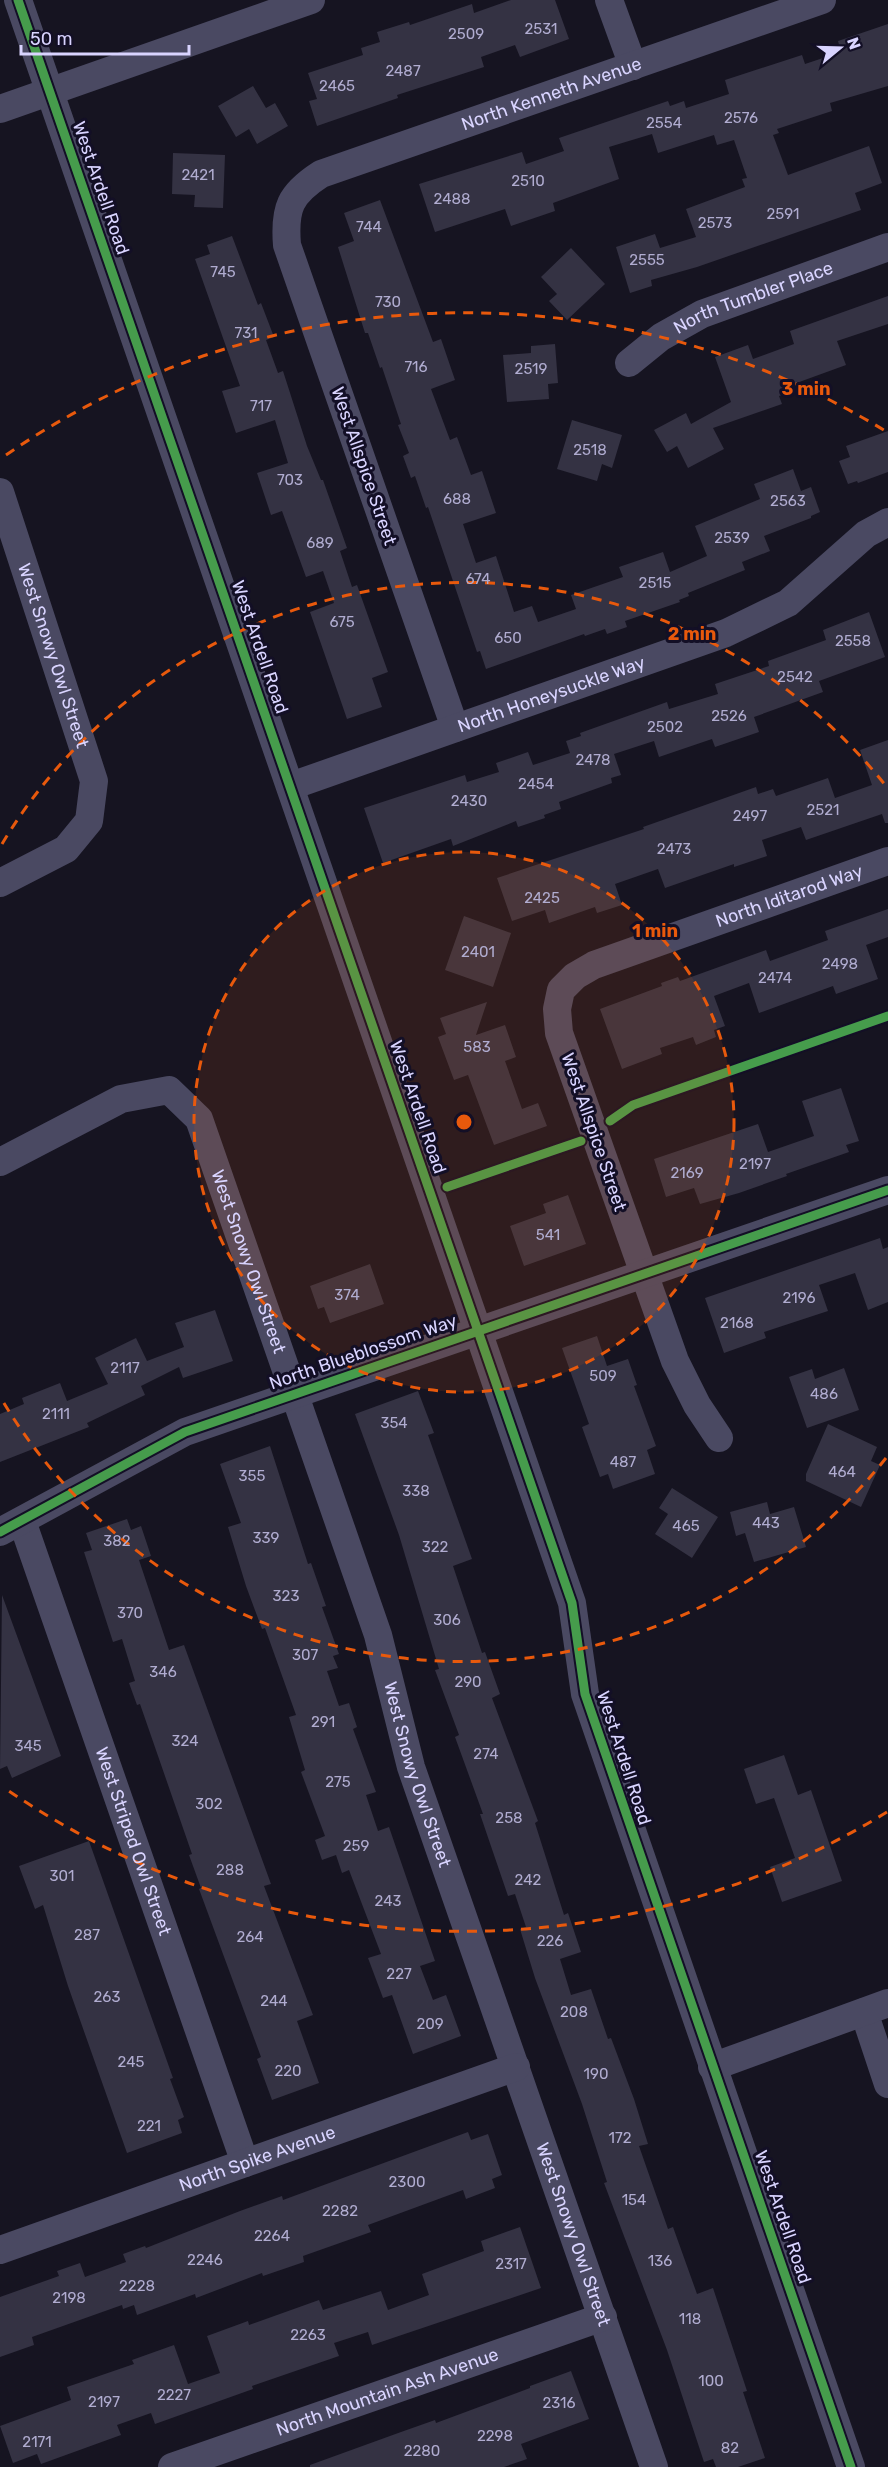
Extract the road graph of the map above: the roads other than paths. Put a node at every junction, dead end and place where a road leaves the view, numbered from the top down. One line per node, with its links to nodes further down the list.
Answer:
1 (18, 0): 6 (street, West Ardell Road)
2 (311, 0): 6 (street)
3 (609, 0): 5 (street)
4 (822, 0): 5 (street, North Kenneth Avenue)
5 (633, 66): 8 (street, North Kenneth Avenue)
6 (50, 92): 7 (street); 14 (street, West Ardell Road)
7 (0, 109)
8 (290, 202): 13 (street, West Allspice Street)
9 (888, 247): 10 (street, North Tumbler Place)
10 (629, 363)
11 (0, 492): 16 (street, West Snowy Owl Street)
12 (888, 522): 13 (street, North Honeysuckle Way)
13 (455, 728): 14 (street, North Honeysuckle Way)
14 (291, 786): 21 (street, West Ardell Road)
15 (888, 861): 17 (street, North Iditarod Way)
16 (0, 883)
17 (561, 990): 20 (street, West Allspice Street)
18 (0, 1162): 22 (street, West Snowy Owl Street)
19 (888, 1190): 20 (street, North Blueblossom Way)
20 (644, 1272): 21 (street, North Blueblossom Way); 23 (street, West Allspice Street)
21 (477, 1329): 22 (street, North Blueblossom Way); 27 (street, West Ardell Road)
22 (294, 1394): 24 (street, North Blueblossom Way); 26 (street, West Snowy Owl Street)
23 (718, 1438)
24 (11, 1526): 29 (street, West Striped Owl Street)
25 (876, 2008): 27 (street); 28 (street)
26 (516, 2067): 29 (street, North Spike Avenue); 31 (street, West Snowy Owl Street)
27 (712, 2067): 34 (street, West Ardell Road)
28 (888, 2084)
29 (245, 2163): 30 (street, North Spike Avenue)
30 (0, 2250)
31 (603, 2318): 32 (street, North Mountain Ash Avenue); 33 (street, West Snowy Owl Street)
32 (172, 2467)
33 (654, 2467)
34 (851, 2467)

